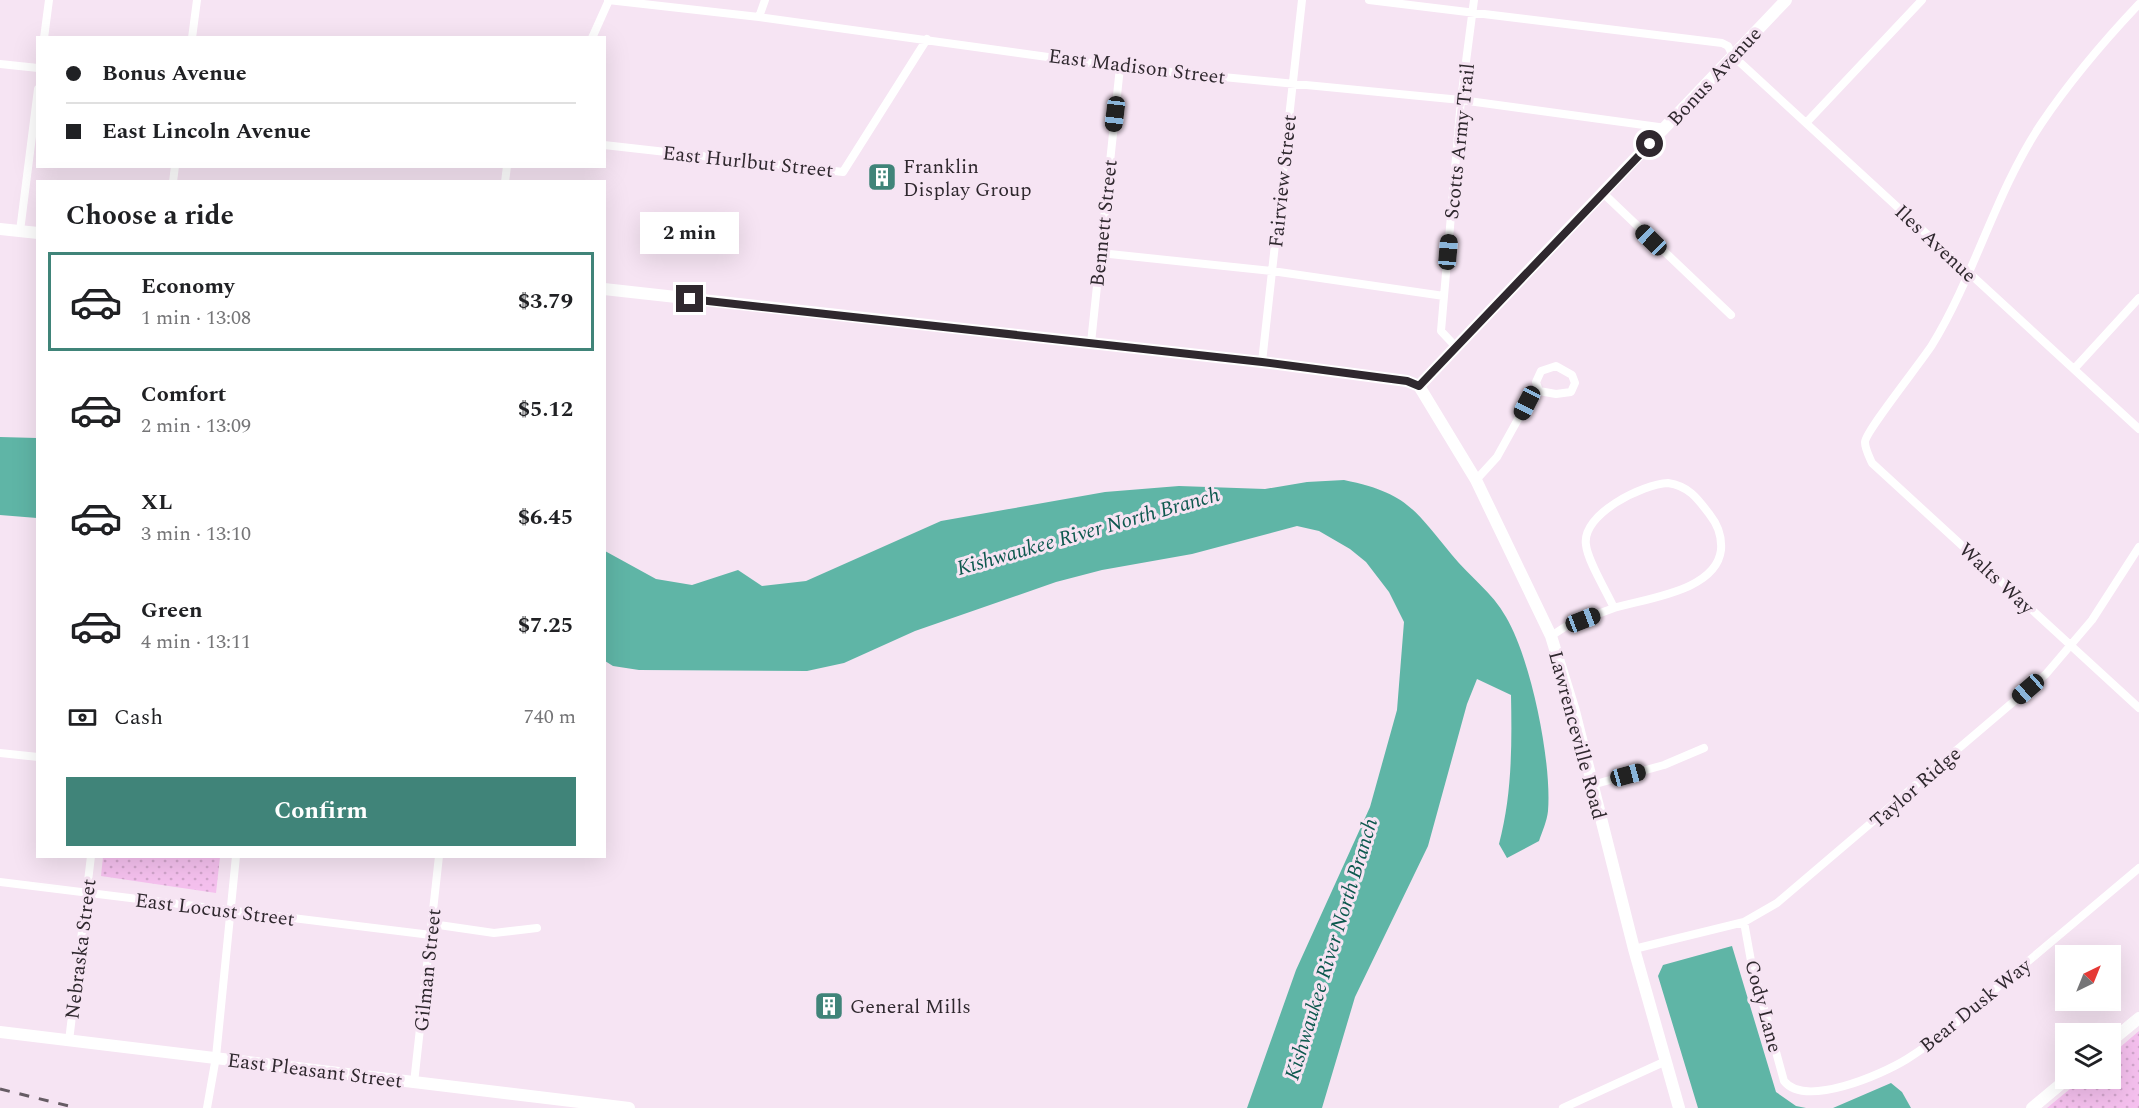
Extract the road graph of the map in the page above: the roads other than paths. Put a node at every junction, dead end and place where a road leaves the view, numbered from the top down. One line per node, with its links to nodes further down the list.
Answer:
1 (49, 0): 13 (street)
2 (197, 0): 14 (street)
3 (609, 0): 12 (street, East Madison Street); 15 (street)
4 (765, 0): 12 (street)
5 (1302, 0): 21 (street, Fairview Street)
6 (1369, 0): 11 (street, Iles Avenue)
7 (1474, 0): 11 (street, Scotts Army Trail)
8 (1786, 0): 17 (street, Bonus Avenue)
9 (1922, 0): 24 (street)
10 (2139, 4): 33 (street)
11 (1473, 13): 17 (street, Iles Avenue); 22 (street, Scotts Army Trail)
12 (759, 17): 16 (street, East Madison Street)
13 (44, 36)
14 (192, 36)
15 (593, 36)
16 (927, 39): 19 (street, East Madison Street); 26 (street, East Hurlbut Street)
17 (1733, 56): 24 (street, Iles Avenue); 25 (street, Bonus Avenue)
18 (0, 64): 20 (street)
19 (1120, 67): 21 (street, East Madison Street); 31 (street, Bennett Street)
20 (36, 68)
21 (1293, 83): 22 (street, East Madison Street); 32 (street, Fairview Street)
22 (1461, 100): 25 (street, East Madison Street); 35 (street, Scotts Army Trail)
23 (36, 105): 29 (street)
24 (1806, 123): 33 (street, Iles Avenue)
25 (1666, 128): 27 (street, Bonus Avenue)
26 (606, 145)
27 (1604, 194): 37 (street); 39 (street, Bonus Avenue)
28 (0, 229): 29 (street)
29 (20, 231): 30 (street)
30 (36, 233)
31 (1100, 253): 32 (street); 38 (street, Bennett Street)
32 (1272, 271): 35 (street); 40 (street, Fairview Street)
33 (1970, 274): 41 (street, Iles Avenue); 49 (street, Walts Way)
34 (606, 289): 38 (street)
35 (1444, 296): 39 (street, Scotts Army Trail)
36 (2139, 298): 41 (street)
37 (1731, 315)
38 (1090, 343): 40 (street)
39 (1457, 348): 42 (street, Bonus Avenue)
40 (1262, 362): 42 (street)
41 (2074, 369): 44 (street, Iles Avenue)
42 (1419, 386): 45 (street, Lawrenceville Road)
43 (1539, 391): 43 (street); 45 (street)
44 (2139, 429)
45 (1476, 480): 48 (street, Lawrenceville Road)
46 (2139, 547): 49 (street, Taylor Ridge)
47 (1614, 608): 47 (street); 48 (street)
48 (1551, 636): 54 (street, Lawrenceville Road)
49 (2071, 645): 50 (street, Walts Way); 62 (street, Taylor Ridge)
50 (2139, 708)
51 (1704, 748): 54 (street)
52 (0, 753): 53 (street)
53 (36, 757)
54 (1592, 785): 66 (street, Lawrenceville Road)
55 (91, 858): 60 (street, Nebraska Street)
56 (236, 858): 61 (street)
57 (440, 858): 63 (street, Gilman Street)
58 (2139, 868): 74 (street, Bear Dusk Way)
59 (0, 882): 60 (street, East Locust Street)
60 (86, 893): 61 (street, East Locust Street); 70 (street, Nebraska Street)
61 (232, 912): 65 (street, East Locust Street); 71 (street)
62 (1744, 922): 66 (street, Taylor Ridge); 74 (street, Cody Lane)
63 (432, 924): 64 (street); 65 (street, Gilman Street)
64 (537, 928)
65 (431, 935): 73 (street, Gilman Street)
66 (1634, 949): 72 (street, Lawrenceville Road)
67 (2139, 1018): 69 (street)
68 (0, 1032): 70 (street, East Pleasant Street)
69 (2121, 1033)
70 (69, 1041): 71 (street, East Pleasant Street)
71 (216, 1057): 73 (street, East Pleasant Street); 76 (street)
72 (1666, 1061): 78 (street); 79 (street, Lawrenceville Road)
73 (414, 1083): 77 (street, East Pleasant Street)
74 (1789, 1088)
75 (2055, 1089): 80 (street)
76 (207, 1108)
77 (629, 1108)
78 (1563, 1108)
79 (1679, 1108)
80 (2032, 1108)

